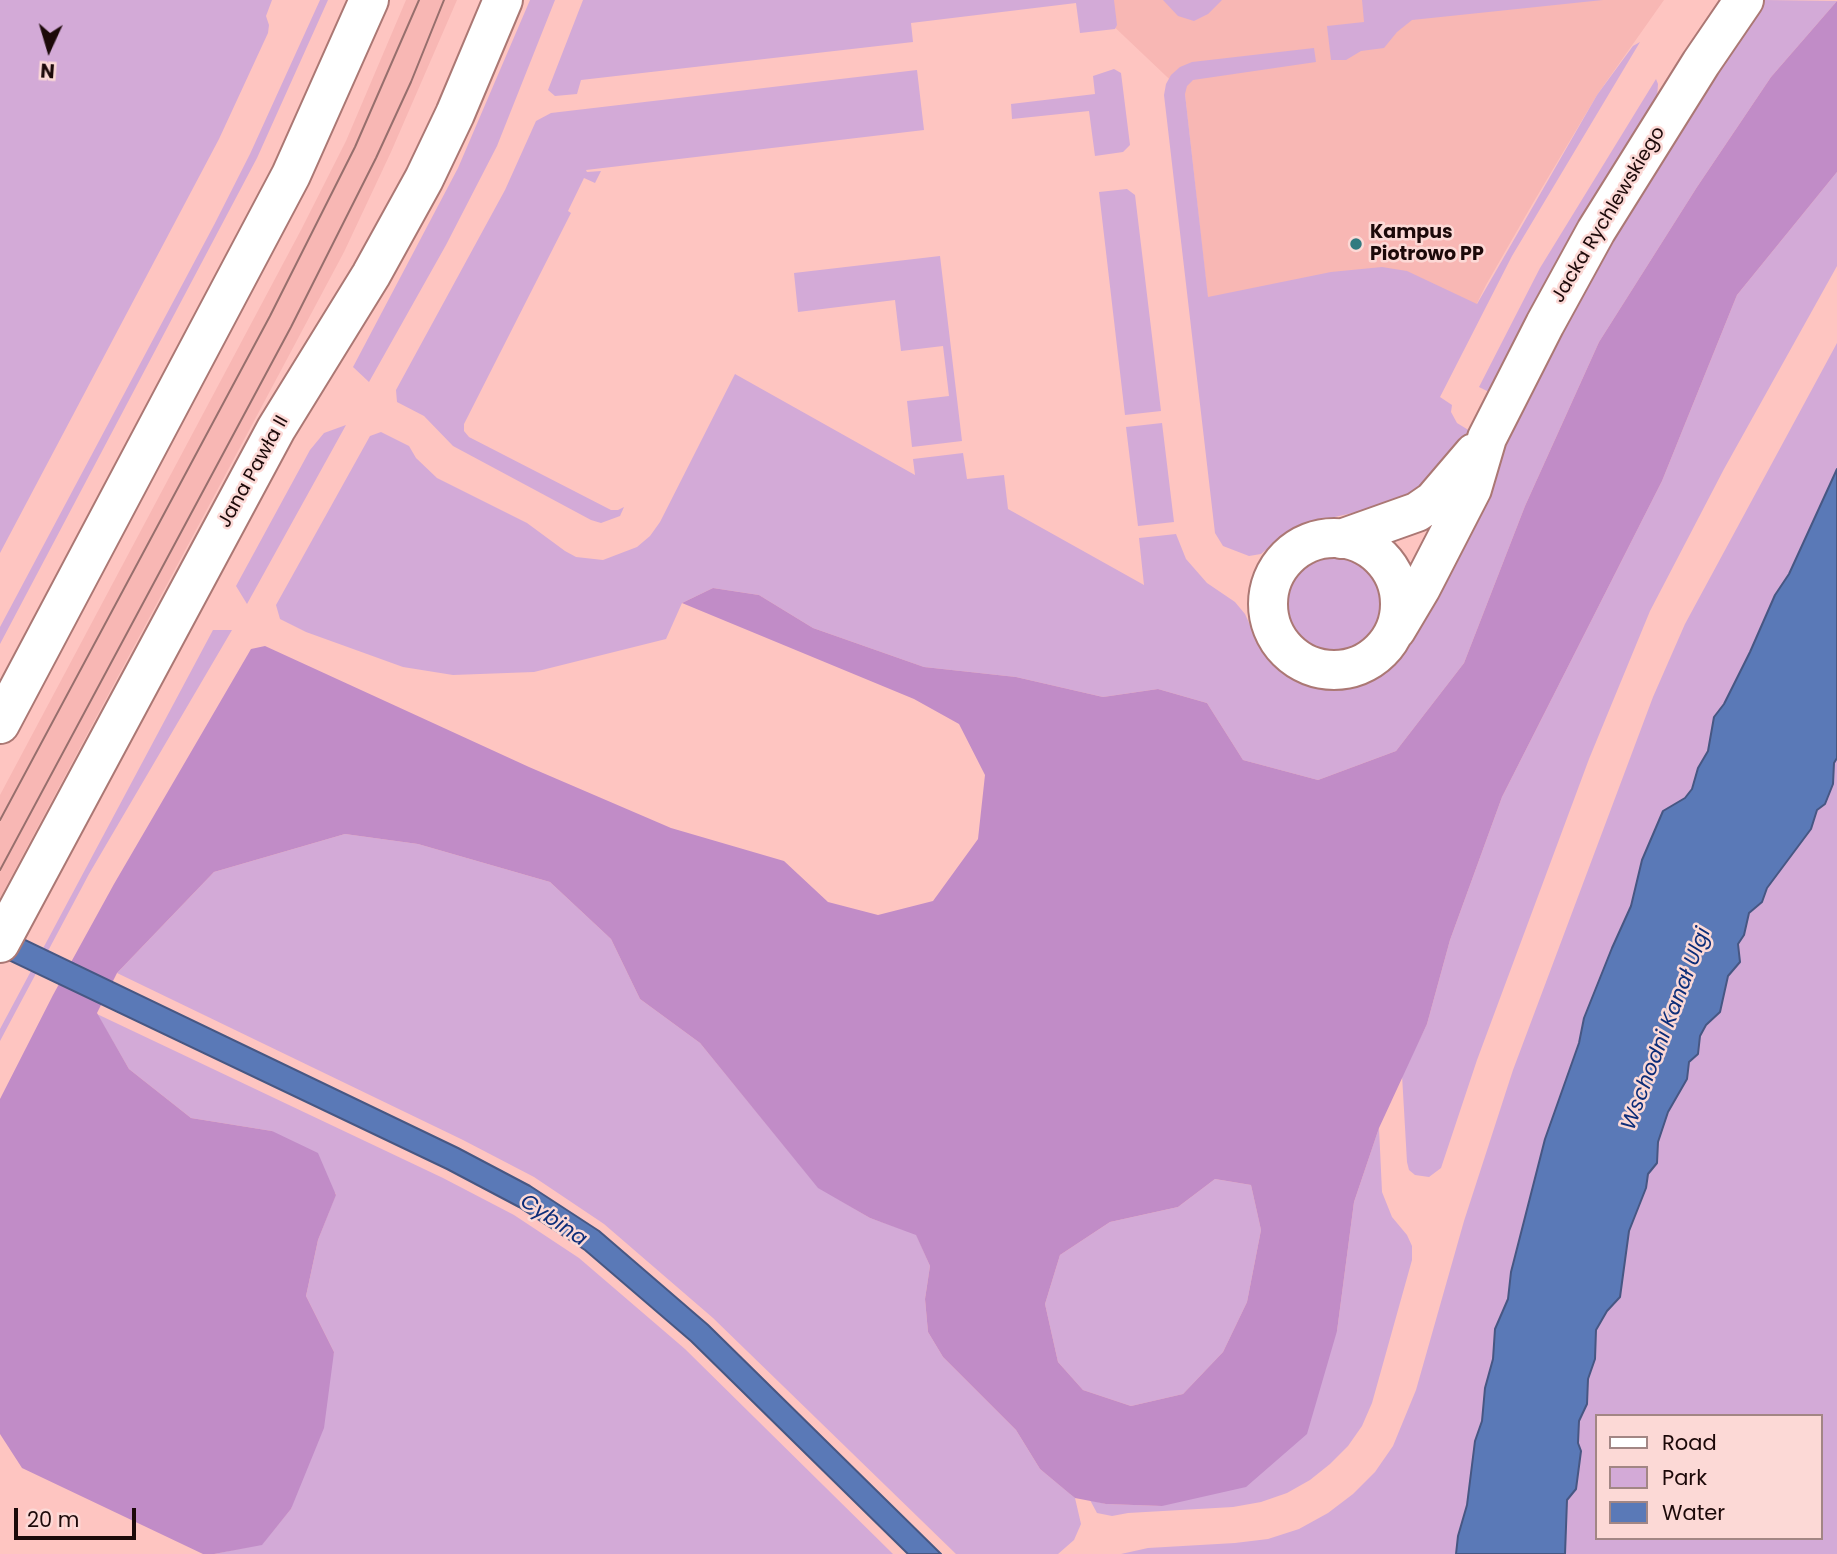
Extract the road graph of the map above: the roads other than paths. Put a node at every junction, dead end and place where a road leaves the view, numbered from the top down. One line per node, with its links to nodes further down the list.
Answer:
1 (369, 0): 7 (main road)
2 (503, 0): 8 (main road, Jana Pawła II)
3 (1744, 0): 4 (main road, Jacka Rychlewskiego)
4 (1487, 439): 5 (main road, Jacka Rychlewskiego); 6 (main road, Jacka Rychlewskiego)
5 (1340, 539): 6 (main road); 6 (main road)
6 (1396, 630)
7 (0, 724)
8 (0, 943)

